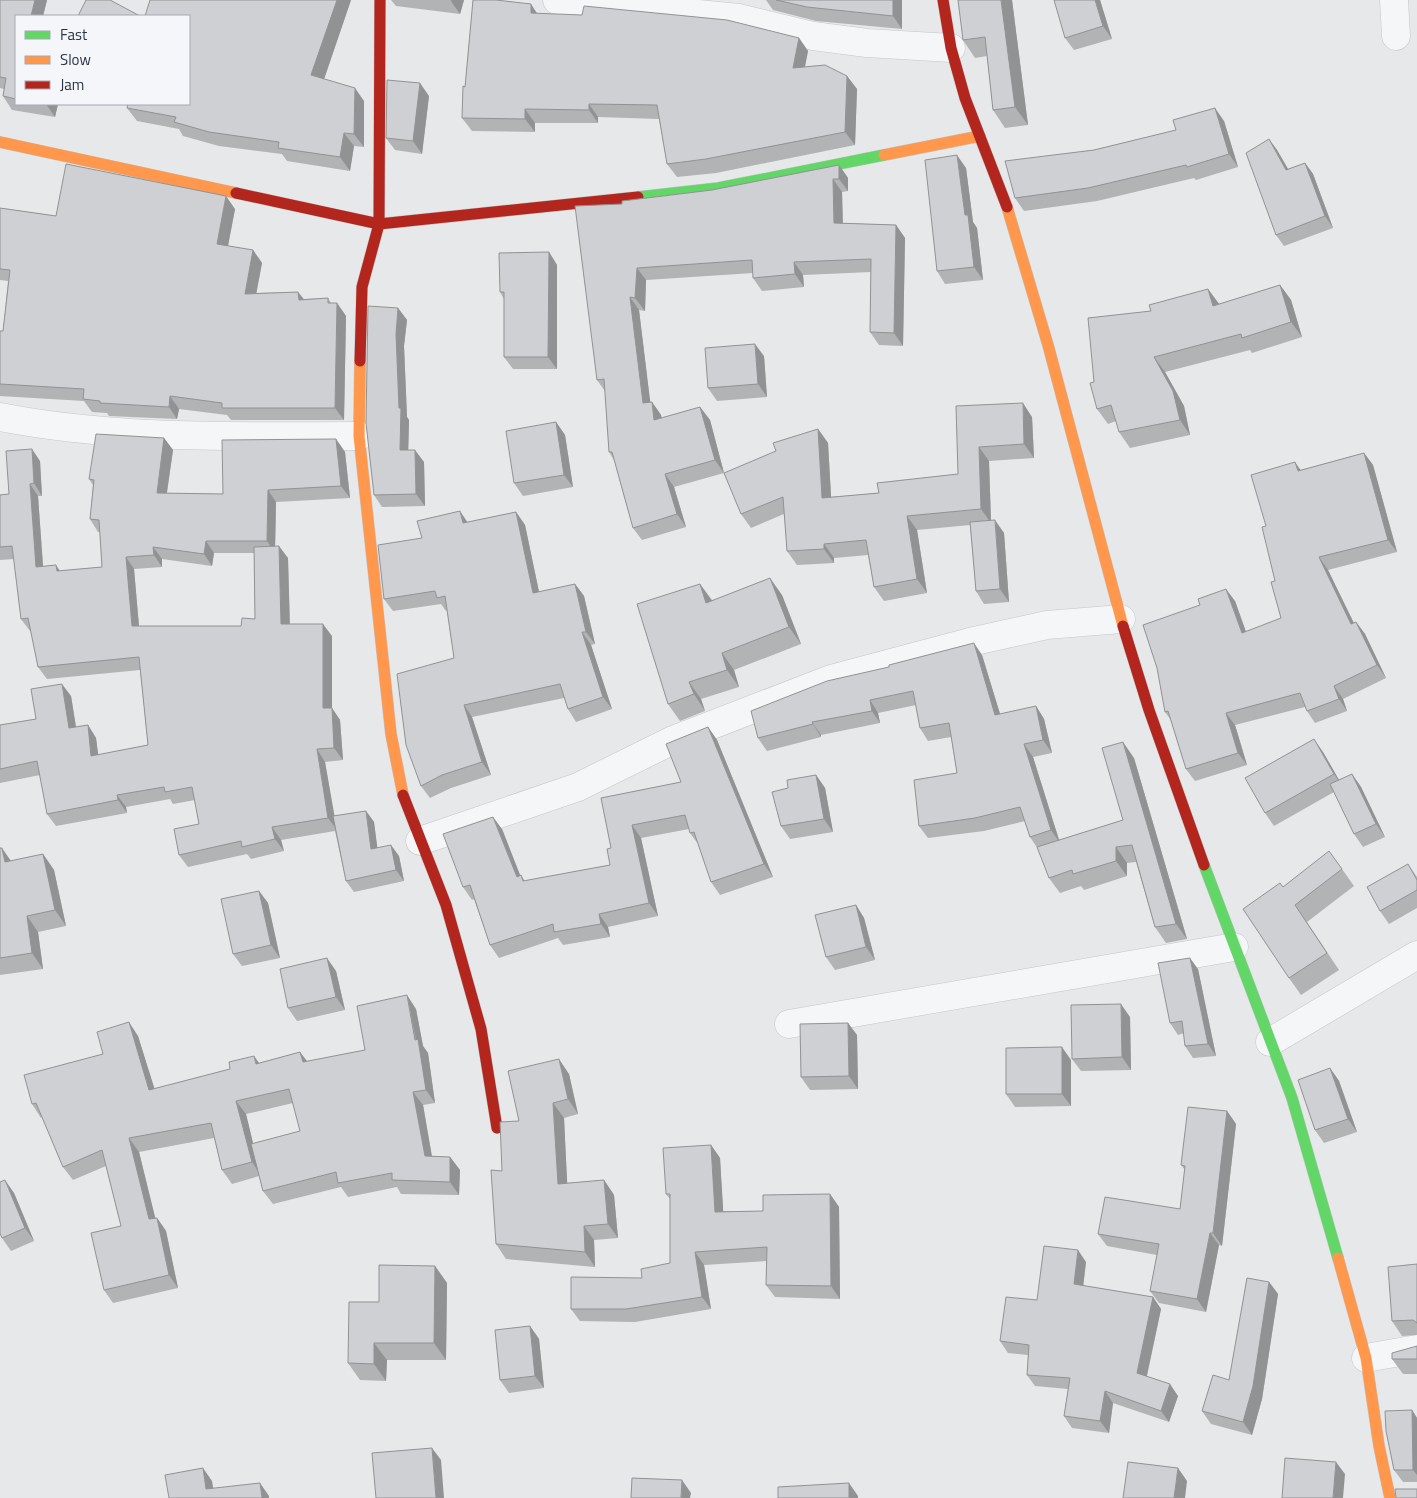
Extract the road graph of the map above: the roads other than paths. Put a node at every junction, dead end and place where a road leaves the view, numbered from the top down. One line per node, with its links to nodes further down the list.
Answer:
1 (380, 0): 9 (street)
2 (556, 0): 6 (street)
3 (943, 0): 6 (street)
4 (1394, 0): 5 (street)
5 (1396, 36)
6 (951, 48): 7 (street)
7 (980, 136): 9 (street); 12 (street)
8 (0, 142): 9 (street)
9 (379, 224): 11 (street)
10 (0, 417): 11 (street)
11 (359, 436): 13 (street)
12 (1121, 619): 13 (street); 14 (street)
13 (420, 841): 18 (street)
14 (1234, 947): 16 (street); 17 (street)
15 (1417, 955): 17 (street)
16 (789, 1024)
17 (1270, 1042): 20 (street)
18 (497, 1128)
19 (1417, 1349): 20 (street)
20 (1366, 1358): 21 (street)
21 (1390, 1498)

